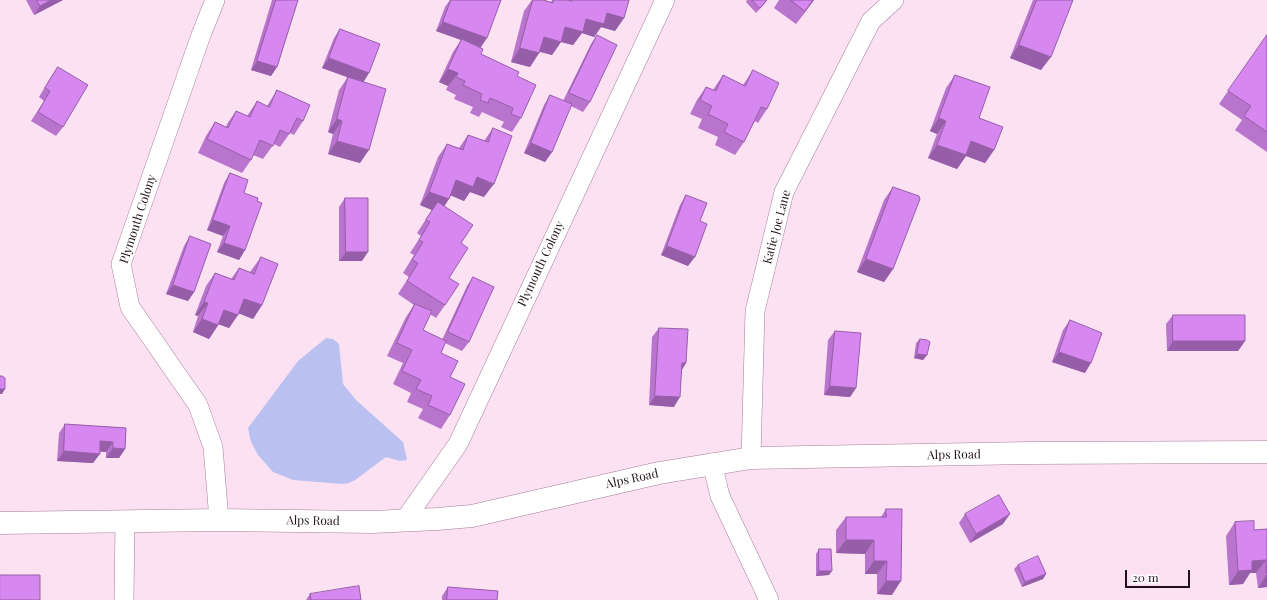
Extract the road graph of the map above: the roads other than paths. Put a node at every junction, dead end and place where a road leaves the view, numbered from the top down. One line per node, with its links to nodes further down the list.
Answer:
1 (215, 0): 7 (street, Plymouth Colony)
2 (665, 0): 9 (street, Plymouth Colony)
3 (894, 0): 5 (street, Katie Joe Lane)
4 (1267, 452): 5 (street, Alps Road)
5 (751, 458): 6 (street, Alps Road)
6 (712, 464): 9 (street, Alps Road); 12 (street)
7 (219, 520): 8 (street, Alps Road); 9 (street, Alps Road)
8 (125, 521): 10 (street, Alps Road); 11 (street)
9 (404, 521)
10 (0, 523)
11 (124, 600)
12 (769, 600)

